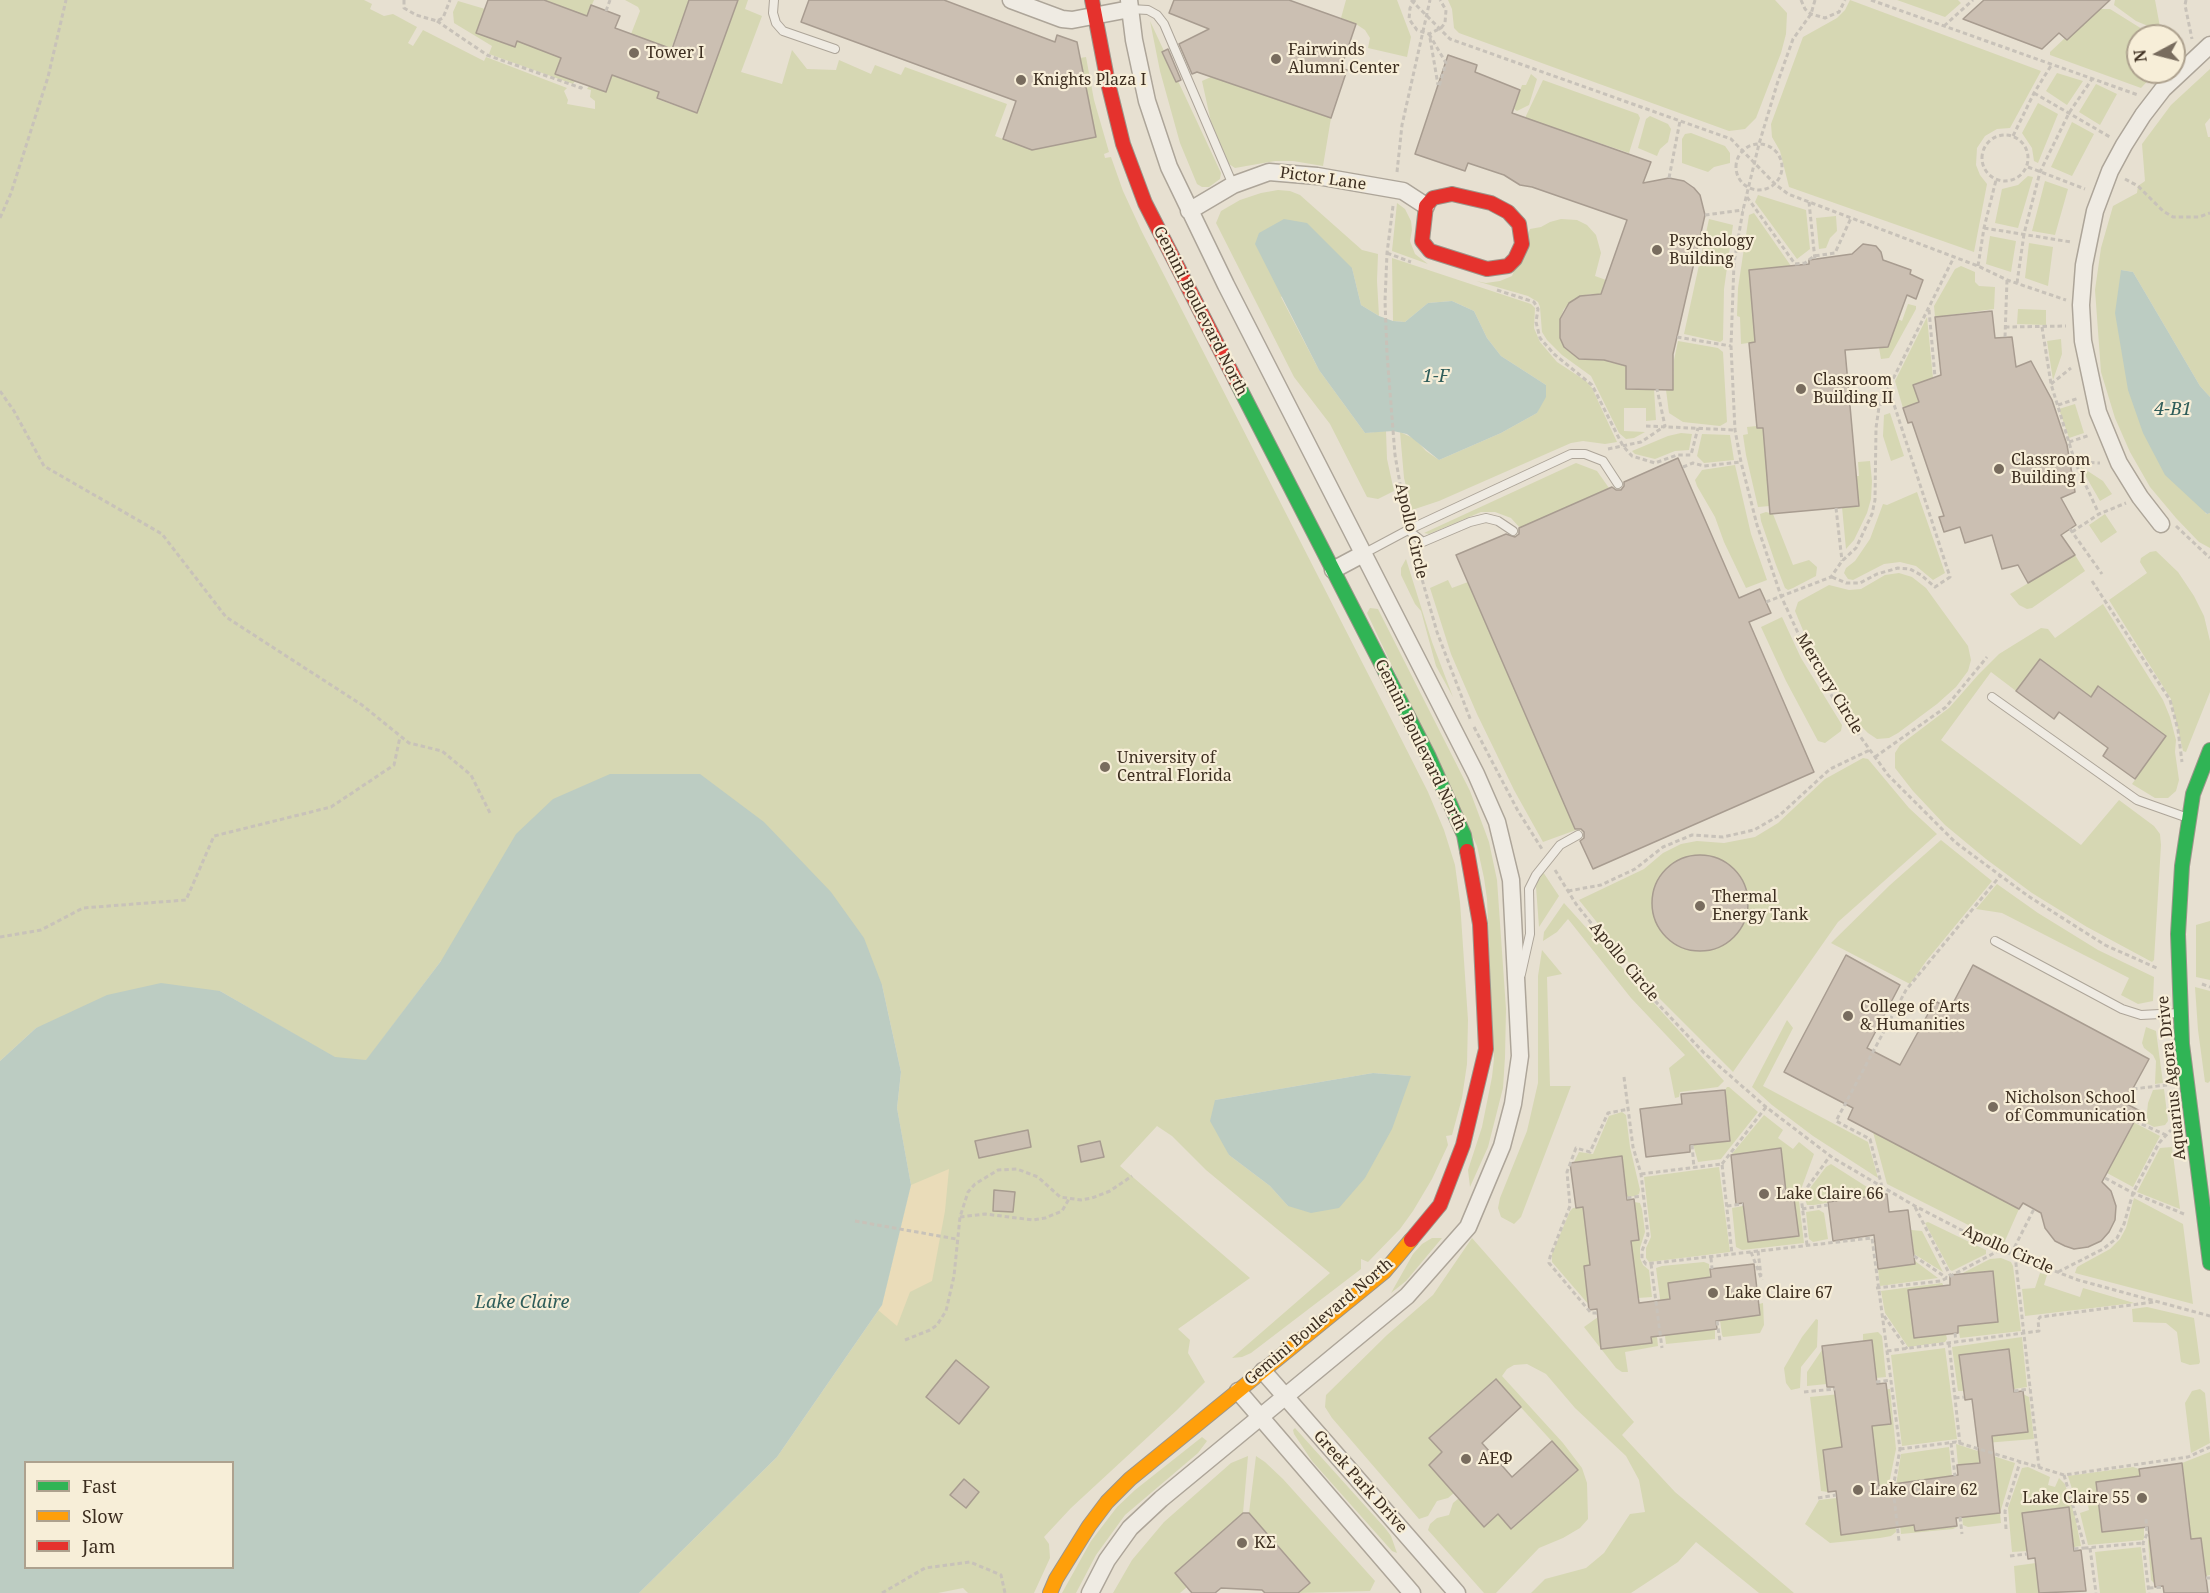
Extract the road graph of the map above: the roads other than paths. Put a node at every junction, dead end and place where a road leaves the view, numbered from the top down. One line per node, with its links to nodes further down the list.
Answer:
1 (774, 0): 6 (lane)
2 (1011, 0): 4 (street)
3 (1129, 4): 4 (street); 7 (lane); 9 (street)
4 (1093, 8): 15 (street, Gemini Boulevard North)
5 (2210, 45): 11 (street)
6 (835, 49)
7 (1233, 185): 8 (street, Pictor Lane); 9 (street, Pictor Lane)
8 (1426, 207): 8 (street)
9 (1189, 212): 14 (street)
10 (1618, 484): 12 (lane)
11 (2161, 524)
12 (1408, 530): 13 (lane); 14 (lane)
13 (1513, 531)
14 (1363, 554): 15 (street); 21 (street)
15 (1332, 570): 25 (street, Gemini Boulevard North)
16 (1992, 697): 18 (lane)
17 (2210, 750): 18 (street, Aquarius Agora Drive)
18 (2189, 818): 22 (street, Aquarius Agora Drive)
19 (1578, 835): 21 (lane)
20 (1995, 941): 22 (lane)
21 (1518, 993): 27 (street)
22 (2180, 1013): 23 (street, Aquarius Agora Drive)
23 (2204, 1164): 24 (street, Aquarius Agora Drive)
24 (2210, 1263)
25 (1263, 1371): 26 (street, Gemini Boulevard North); 27 (street, Greek Park Drive)
26 (1238, 1391): 28 (street, Greek Park Drive); 29 (street, Gemini Boulevard North)
27 (1284, 1397): 28 (street); 32 (street, Greek Park Drive)
28 (1260, 1417): 30 (street); 31 (street, Greek Park Drive)
29 (1050, 1593)
30 (1090, 1593)
31 (1412, 1593)
32 (1457, 1593)

